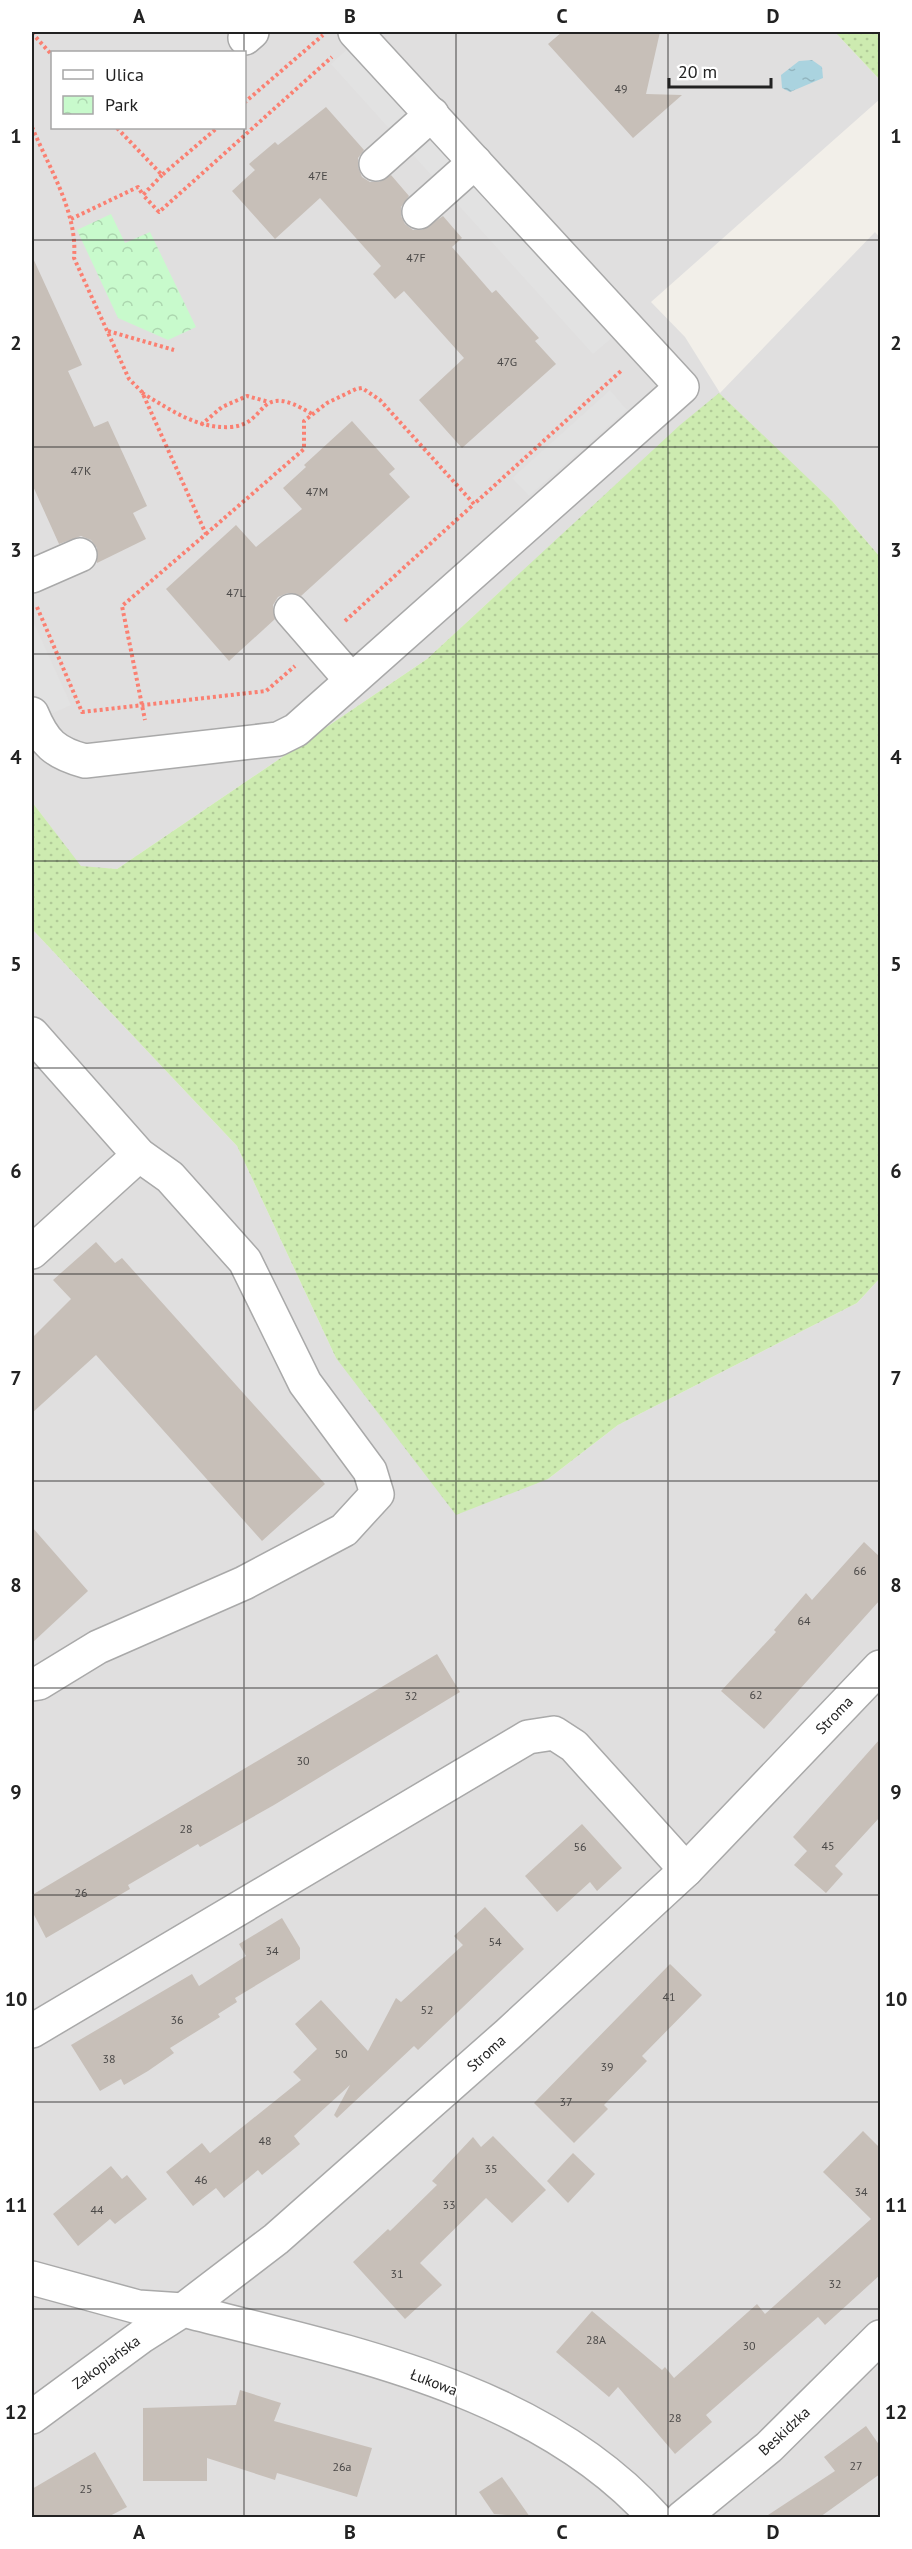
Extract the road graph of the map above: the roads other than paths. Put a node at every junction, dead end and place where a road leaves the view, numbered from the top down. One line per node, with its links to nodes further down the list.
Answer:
1 (346, 32): 2 (street)
2 (432, 114): 3 (street); 4 (street)
3 (475, 162): 5 (street); 9 (street)
4 (376, 164)
5 (419, 212)
6 (80, 555): 7 (street)
7 (34, 591)
8 (291, 611): 9 (street)
9 (351, 680): 10 (street)
10 (32, 714)
11 (32, 1034): 12 (street)
12 (139, 1155): 13 (street); 15 (street)
13 (32, 1252)
14 (880, 1667): 16 (street, Stroma)
15 (32, 1684)
16 (686, 1870): 17 (street); 19 (street, Stroma)
17 (32, 2031)
18 (32, 2278): 19 (street)
19 (183, 2310): 21 (street, Zakopiańska); 22 (street, Łukowa)
20 (880, 2337): 23 (street, Beskidzka)
21 (32, 2417)
22 (654, 2517)
23 (682, 2517)

